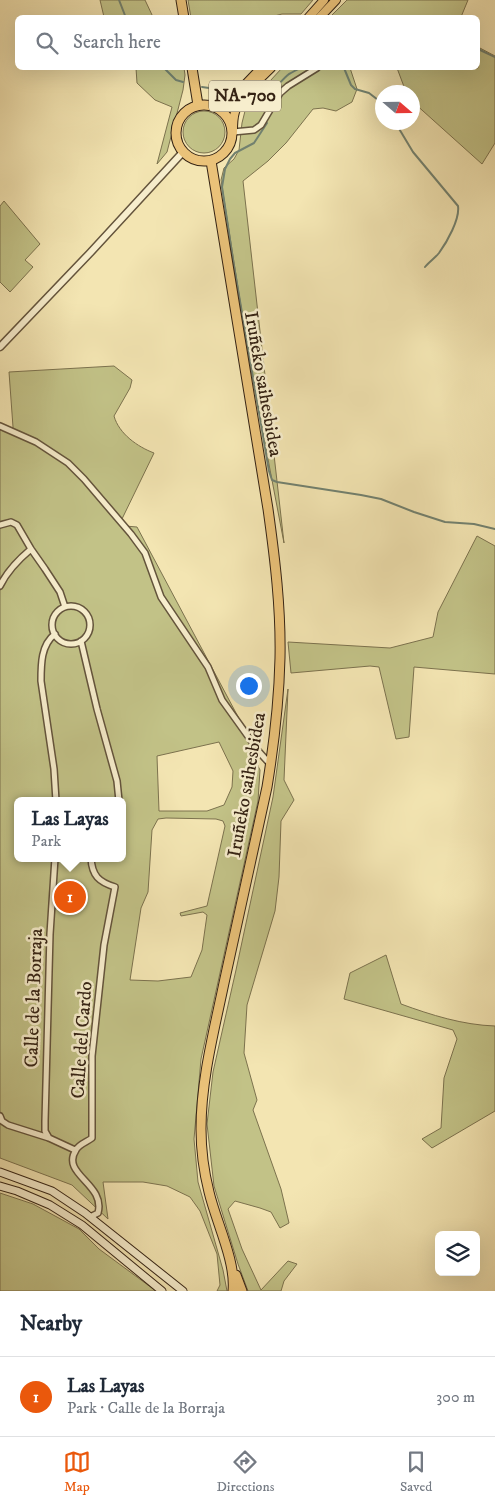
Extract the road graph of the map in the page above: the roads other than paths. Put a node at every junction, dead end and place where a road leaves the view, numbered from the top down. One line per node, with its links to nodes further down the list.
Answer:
1 (181, 0): 4 (highway)
2 (324, 0): 5 (main road)
3 (336, 0): 6 (main road)
4 (184, 15)
5 (311, 15)
6 (322, 15)
7 (192, 70): 11 (highway)
8 (259, 70): 12 (main road, NA-700)
9 (269, 70): 13 (main road, NA-700)
10 (314, 70): 13 (street)
11 (198, 105): 12 (highway); 14 (highway)
12 (213, 106): 13 (highway)
13 (233, 132): 15 (highway)
14 (183, 152): 15 (highway); 16 (street)
15 (210, 161): 24 (highway, Iruñeko saihesbidea)
16 (0, 347)
17 (0, 426): 24 (street)
18 (0, 525): 19 (street)
19 (31, 549): 20 (street); 21 (street)
20 (0, 586)
21 (65, 607): 22 (street); 23 (street)
22 (55, 634): 23 (street); 25 (street)
23 (81, 641): 26 (street)
24 (271, 764): 35 (highway, Iruñeko saihesbidea)
25 (56, 797)
26 (119, 797)
27 (55, 862): 30 (street, Calle de la Borraja)
28 (91, 862): 31 (street, Calle del Cardo)
29 (0, 1116): 30 (street)
30 (48, 1138): 31 (street)
31 (76, 1150): 34 (street)
32 (0, 1172): 34 (main road)
33 (0, 1186): 36 (main road)
34 (90, 1217): 37 (main road)
35 (230, 1261): 38 (highway, Iruñeko saihesbidea); 39 (highway, Iruñeko saihesbidea)
36 (162, 1291)
37 (183, 1291)
38 (233, 1291)
39 (242, 1291)

